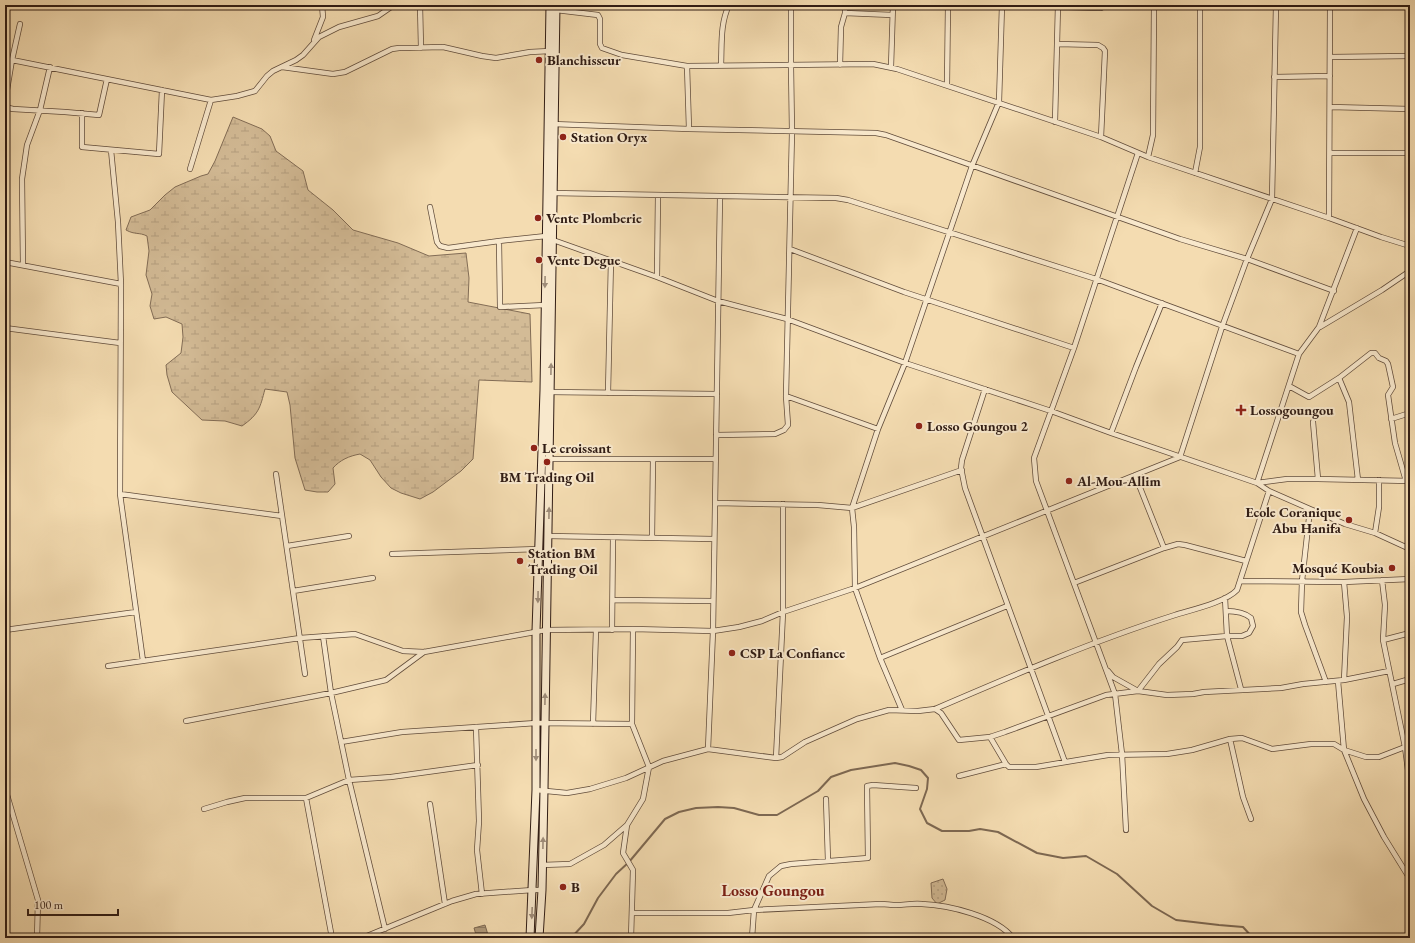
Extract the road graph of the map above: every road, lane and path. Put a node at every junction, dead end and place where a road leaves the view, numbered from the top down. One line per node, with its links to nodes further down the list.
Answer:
1 (322, 5): 21 (street)
2 (394, 5): 21 (street)
3 (420, 5): 23 (street)
4 (550, 5): 24 (main road)
5 (729, 5): 29 (street)
6 (792, 5): 32 (street)
7 (845, 5): 18 (street)
8 (892, 5): 19 (street)
9 (948, 5): 38 (street)
10 (1002, 5): 42 (street)
11 (1101, 5): 16 (street)
12 (1154, 5): 57 (street)
13 (1200, 5): 60 (street)
14 (1276, 5): 36 (street)
15 (1330, 5): 25 (street)
16 (1058, 6): 22 (street)
17 (556, 8): 31 (street); 49 (main road)
18 (844, 14): 19 (street); 28 (street)
19 (892, 15): 33 (street)
20 (20, 24): 27 (street)
21 (313, 43): 30 (street)
22 (1058, 44): 48 (street); 52 (street)
23 (421, 48): 24 (street); 30 (street)
24 (550, 51): 49 (main road)
25 (1330, 56): 26 (street); 35 (street)
26 (1410, 56)
27 (12, 60): 34 (street); 41 (street)
28 (840, 64): 32 (street); 33 (street)
29 (721, 65): 31 (street); 32 (street)
30 (282, 66): 40 (street)
31 (687, 66): 50 (street)
32 (791, 66): 51 (street)
33 (890, 67): 38 (street)
34 (50, 68): 37 (street); 46 (street)
35 (1330, 76): 36 (street); 44 (street)
36 (1274, 77): 65 (street)
37 (107, 79): 39 (street); 47 (street)
38 (947, 85): 42 (street)
39 (162, 90): 40 (street); 53 (street)
40 (210, 100): 59 (street)
41 (5, 102)
42 (999, 102): 48 (street); 58 (street)
43 (5, 107): 46 (street)
44 (1330, 107): 45 (street); 55 (street)
45 (1410, 109)
46 (40, 110): 47 (street); 79 (street)
47 (82, 114): 53 (street)
48 (1055, 122): 52 (street)
49 (551, 124): 50 (street); 61 (main road)
50 (689, 129): 51 (street)
51 (792, 132): 58 (street); 64 (street)
52 (1101, 137): 54 (street)
53 (111, 150): 83 (street)
54 (1138, 153): 57 (street); 67 (street)
55 (1330, 153): 56 (street); 68 (street)
56 (1410, 153)
57 (1148, 157): 60 (street)
58 (972, 166): 67 (street); 70 (street)
59 (190, 168)
60 (1195, 173): 65 (street)
61 (550, 193): 62 (street); 71 (main road); 72 (main road)
62 (658, 195): 63 (street); 81 (street)
63 (720, 196): 64 (street); 86 (street)
64 (790, 197): 70 (street); 75 (street)
65 (1272, 199): 68 (street); 76 (street)
66 (430, 207): 73 (street)
67 (1117, 217): 76 (street); 82 (street)
68 (1329, 218): 69 (street)
69 (1357, 228): 74 (street); 84 (street)
70 (949, 232): 82 (street); 85 (street)
71 (546, 236): 72 (street); 73 (street); 88 (main road, one-way to 88)
72 (553, 240): 77 (street); 100 (main road, one-way to 72)
73 (499, 241): 88 (street)
74 (1410, 246)
75 (790, 249): 85 (street); 89 (street)
76 (1247, 259): 84 (street); 90 (street)
77 (611, 260): 81 (street); 101 (street)
78 (5, 262): 79 (street)
79 (23, 265): 83 (street)
80 (1410, 271): 91 (street)
81 (658, 276): 86 (street)
82 (1096, 279): 87 (street); 94 (street)
83 (121, 284): 93 (street)
84 (1334, 290): 91 (street)
85 (926, 298): 94 (street); 96 (street)
86 (718, 300): 89 (street); 102 (street)
87 (1162, 303): 90 (street); 109 (street)
88 (545, 305): 100 (main road)
89 (788, 319): 96 (street); 103 (street)
90 (1222, 327): 95 (street); 111 (street)
91 (1319, 327): 95 (street)
92 (5, 328): 93 (street)
93 (120, 343): 125 (street)
94 (1074, 348): 104 (street)
95 (1299, 354): 98 (street)
96 (905, 363): 99 (street); 108 (street)
97 (1339, 378): 98 (street); 106 (street); 120 (street)
98 (1289, 386): 123 (street)
99 (985, 389): 104 (street); 116 (street)
100 (547, 391): 101 (street); 112 (main road); 115 (main road)
101 (608, 393): 102 (street)
102 (716, 394): 110 (street)
103 (786, 396): 108 (street); 110 (street)
104 (1051, 411): 109 (street); 130 (street)
105 (1410, 413): 106 (street)
106 (1391, 419): 122 (street)
107 (1313, 422): 119 (street)
108 (878, 429): 128 (street)
109 (1111, 433): 111 (street)
110 (716, 435): 114 (street)
111 (1180, 457): 118 (street); 123 (street)
112 (541, 459): 115 (street); 141 (main road)
113 (653, 459): 114 (street); 115 (street); 137 (street)
114 (716, 459): 126 (street)
115 (549, 460): 134 (main road, one-way to 115)
116 (962, 470): 128 (street); 136 (street)
117 (276, 474): 131 (street)
118 (1135, 475): 130 (street); 140 (street)
119 (1318, 479): 120 (street); 123 (street)
120 (1358, 480): 121 (street)
121 (1379, 480): 122 (street); 132 (street)
122 (1408, 481)
123 (1257, 483): 124 (street)
124 (1269, 490): 129 (street); 144 (street)
125 (120, 494): 131 (street); 159 (street)
126 (715, 503): 127 (street); 138 (street)
127 (783, 504): 128 (street); 160 (street)
128 (852, 508): 152 (street)
129 (1310, 509): 132 (street); 149 (street)
130 (1048, 510): 136 (street); 151 (street)
131 (282, 516): 139 (street)
132 (1375, 534): 142 (street)
133 (349, 536): 139 (street)
134 (548, 536): 135 (street); 163 (main road)
135 (613, 537): 137 (street); 155 (street)
136 (982, 537): 152 (street); 157 (street)
137 (652, 538): 138 (street)
138 (714, 540): 156 (street)
139 (287, 546): 153 (street)
140 (1164, 548): 144 (street); 151 (street)
141 (539, 549): 143 (street); 166 (main road, one-way to 166)
142 (1410, 549)
143 (392, 554)
144 (1246, 561): 148 (street)
145 (373, 578): 153 (street)
146 (1410, 579): 147 (street)
147 (1382, 580): 150 (street); 172 (street)
148 (1240, 581): 149 (street); 154 (street)
149 (1302, 581): 150 (street); 185 (street)
150 (1344, 582): 183 (street)
151 (1074, 583): 173 (street)
152 (855, 588): 160 (street); 175 (street)
153 (293, 591): 171 (street)
154 (1225, 598): 158 (street); 173 (street)
155 (613, 600): 156 (street); 165 (street)
156 (713, 601): 167 (street)
157 (1007, 606): 175 (street); 178 (street)
158 (1226, 611): 170 (street); 170 (street)
159 (136, 612): 162 (street); 176 (street)
160 (783, 612): 167 (street); 207 (street)
161 (633, 629): 165 (street); 167 (street); 198 (street)
162 (5, 630)
163 (546, 630): 164 (street); 166 (street); 196 (main road, one-way to 163)
164 (596, 630): 165 (street); 197 (street)
165 (612, 630)
166 (536, 631): 174 (street); 195 (main road)
167 (713, 631): 204 (street)
168 (1410, 633): 172 (street)
169 (323, 636): 171 (street); 174 (street); 189 (street)
170 (1227, 636): 187 (street); 188 (street)
171 (300, 638): 176 (street); 181 (street)
172 (1383, 640): 180 (street)
173 (1096, 643): 178 (street); 179 (street)
174 (424, 652): 189 (street)
175 (880, 658): 192 (street)
176 (143, 661): 177 (street)
177 (108, 666)
178 (1030, 668): 191 (street); 193 (street)
179 (1106, 668): 188 (street); 190 (street)
180 (1389, 671): 183 (street); 186 (street)
181 (305, 674)
182 (1410, 679): 186 (street)
183 (1344, 680): 184 (street)
184 (1338, 681): 185 (street); 205 (street)
185 (1326, 682): 187 (street)
186 (1393, 684): 203 (street)
187 (1242, 690): 188 (street)
188 (1138, 691): 190 (street)
189 (331, 693): 194 (street); 202 (street)
190 (1115, 694): 193 (street); 206 (street)
191 (934, 709): 192 (street); 200 (street)
192 (902, 710): 207 (street)
193 (1047, 716): 200 (street); 208 (street)
194 (186, 721)
195 (536, 723): 196 (street); 199 (street); 217 (main road, one-way to 217)
196 (544, 723): 197 (street); 218 (main road)
197 (593, 724): 198 (street)
198 (632, 724): 211 (street)
199 (476, 727): 202 (street); 210 (street)
200 (990, 737): 209 (street)
201 (1230, 739): 205 (street); 206 (street); 223 (street)
202 (341, 742): 213 (street)
203 (1405, 747): 205 (street); 214 (street)
204 (708, 749): 207 (street); 211 (street)
205 (1344, 750): 228 (street)
206 (1122, 754): 208 (street); 225 (street)
207 (776, 758)
208 (1065, 762): 209 (street)
209 (1006, 764): 212 (street)
210 (478, 765): 213 (street); 231 (street)
211 (649, 767): 218 (street); 224 (street)
212 (959, 776)
213 (349, 780): 219 (street); 235 (street)
214 (1410, 786)
215 (5, 788): 236 (street)
216 (916, 788): 226 (street)
217 (536, 790): 218 (street); 229 (main road)
218 (544, 790): 227 (main road, one-way to 218)
219 (306, 798): 222 (street); 237 (street)
220 (826, 799): 226 (street)
221 (430, 804): 232 (street)
222 (204, 810)
223 (1251, 818)
224 (627, 825): 227 (street); 234 (street)
225 (1126, 830)
226 (828, 861): 233 (street)
227 (542, 865): 230 (main road)
228 (1410, 879)
229 (532, 890): 230 (street); 231 (street); 239 (main road, one-way to 239)
230 (542, 890): 240 (main road)
231 (482, 894): 232 (street)
232 (445, 904): 235 (street)
233 (754, 910): 234 (street); 242 (street); 243 (street)
234 (632, 913): 241 (street)
235 (385, 929): 238 (street)
236 (37, 938)
237 (332, 938)
238 (362, 938)
239 (530, 938)
240 (539, 938)
241 (632, 938)
242 (752, 938)
243 (1013, 938)

